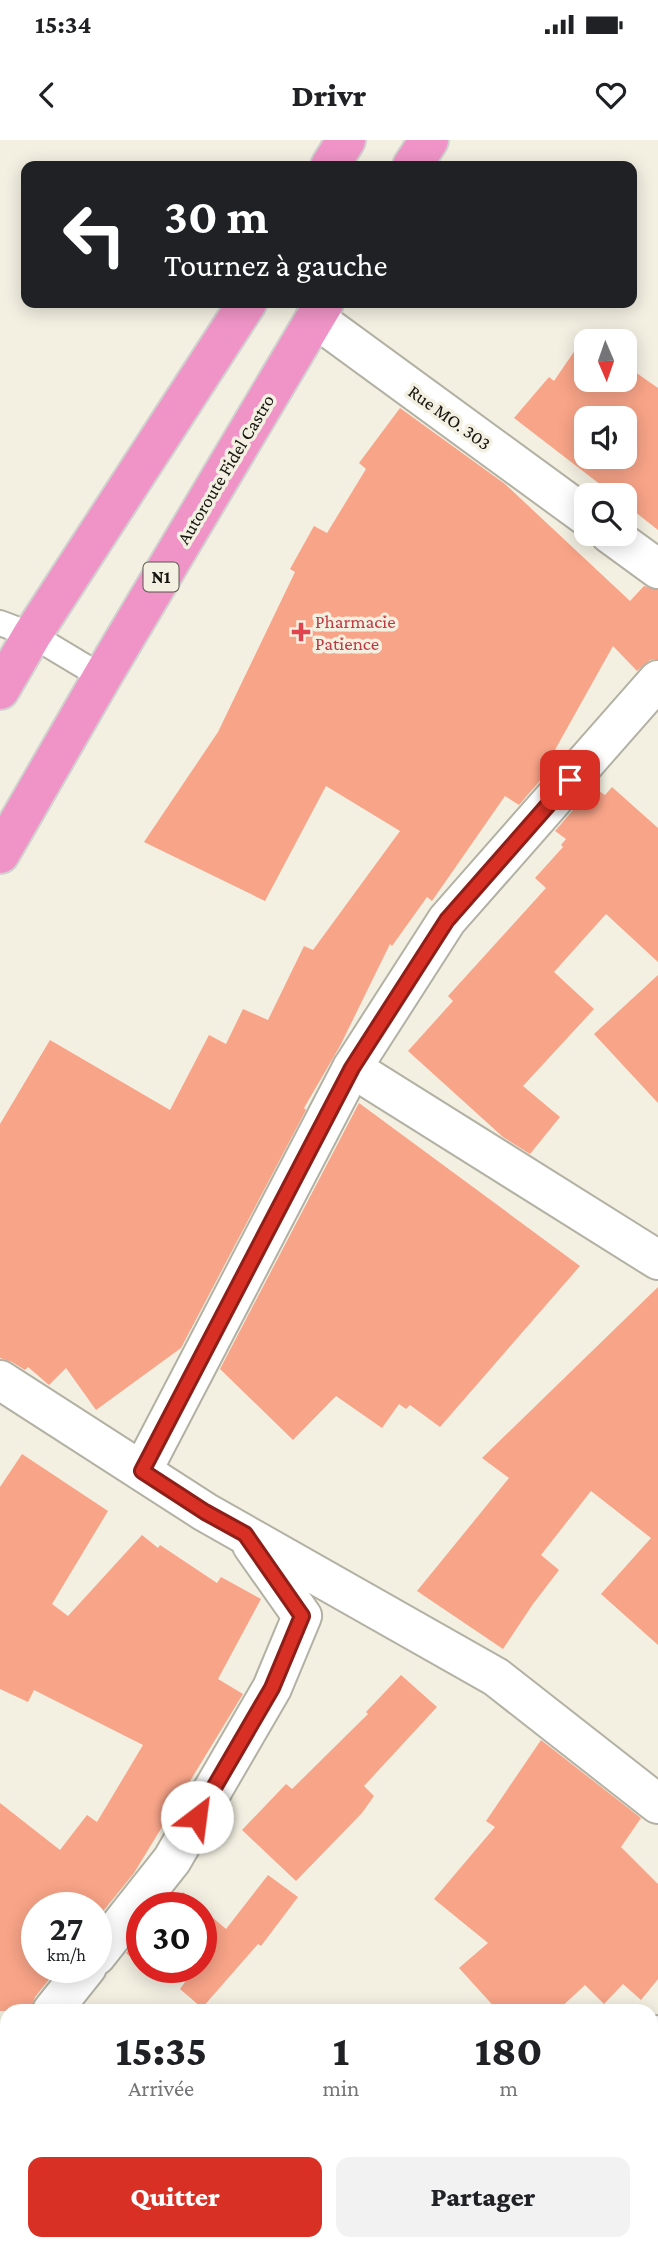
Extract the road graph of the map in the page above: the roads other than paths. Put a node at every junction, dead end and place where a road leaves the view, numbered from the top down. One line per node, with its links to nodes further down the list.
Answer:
1 (346, 140): 3 (highway)
2 (429, 140): 4 (highway)
3 (333, 161)
4 (415, 161)
5 (243, 308): 10 (highway)
6 (320, 310): 7 (street, Rue MO. 303); 11 (highway, Autoroute Fidel Castro / N1)
7 (574, 507)
8 (626, 546): 9 (street)
9 (658, 569)
10 (16, 629): 11 (lane); 13 (highway)
11 (102, 677): 14 (highway, Autoroute Fidel Castro / N1)
12 (658, 680): 15 (street)
13 (0, 690)
14 (0, 854)
15 (352, 1068): 16 (street); 18 (street)
16 (658, 1259)
17 (0, 1380): 18 (street)
18 (142, 1471): 19 (street)
19 (245, 1534): 20 (street); 21 (street)
20 (658, 1804)
21 (112, 1936)
22 (74, 1983): 23 (street)
23 (58, 2004)

